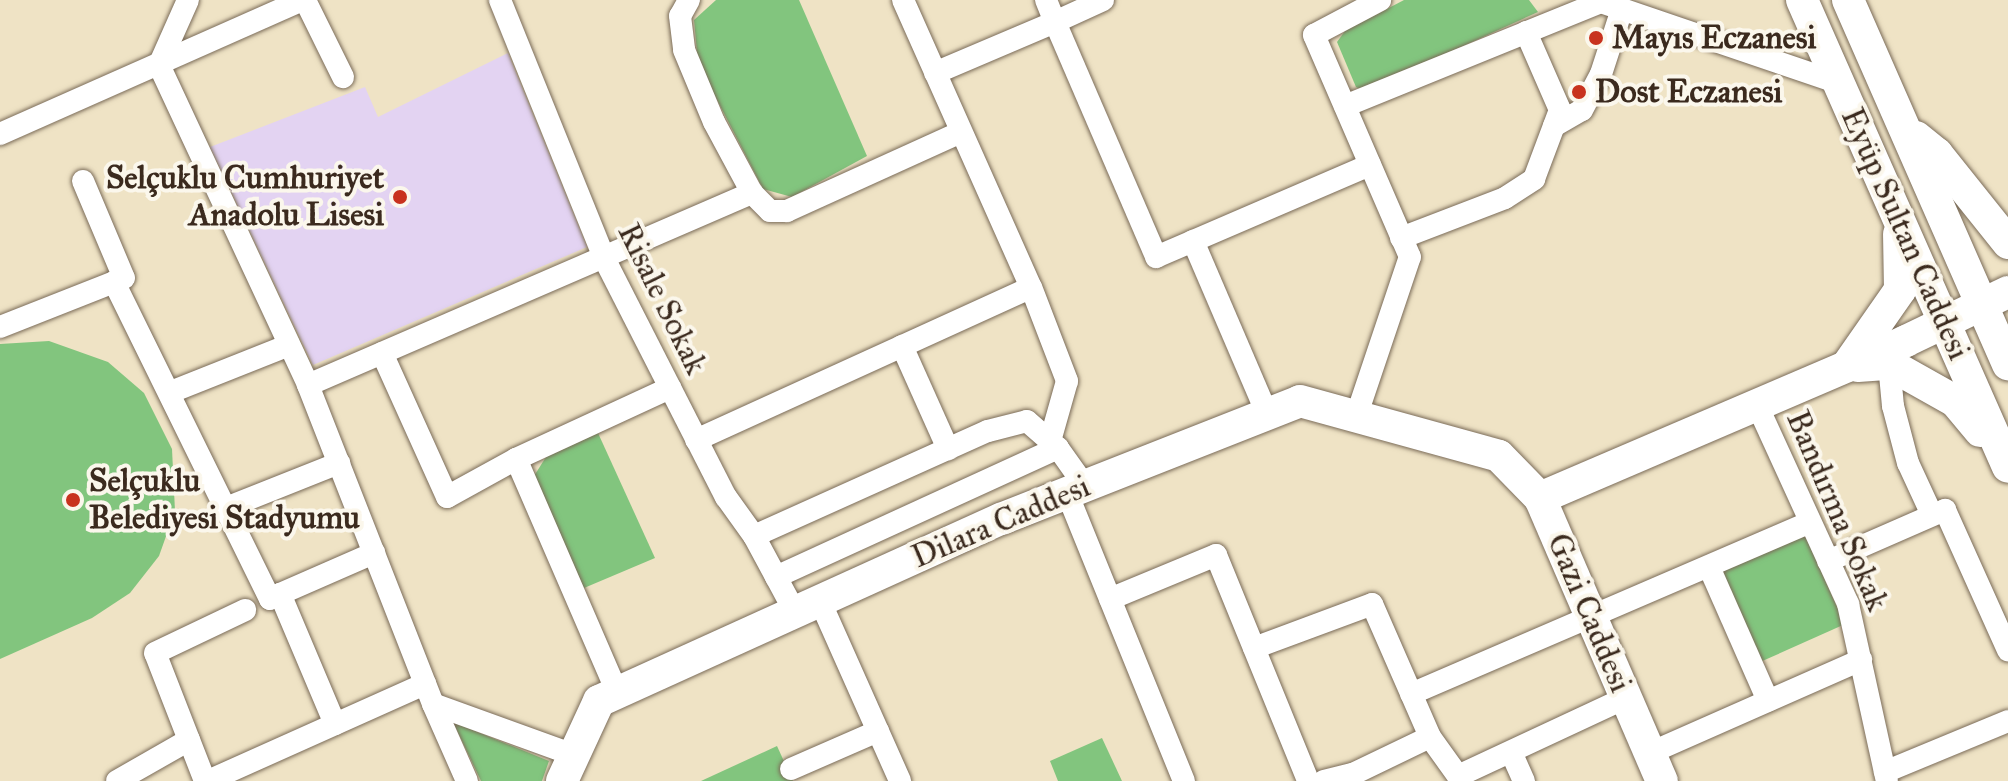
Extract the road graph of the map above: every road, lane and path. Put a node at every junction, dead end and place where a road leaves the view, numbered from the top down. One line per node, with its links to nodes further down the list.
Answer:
1 (188, 0): 14 (street)
2 (304, 0): 14 (street); 16 (street)
3 (500, 0): 30 (street, Risale Sokak)
4 (689, 0): 25 (street)
5 (903, 0): 15 (street)
6 (1046, 0): 12 (street)
7 (1103, 0): 12 (street)
8 (1380, 0): 18 (street)
9 (1802, 0): 17 (street, Eyüp Sultan Caddesi)
10 (1848, 0): 20 (street, Eyüp Sultan Caddesi)
11 (1622, 9): 13 (street); 17 (street); 19 (street)
12 (1055, 22): 15 (street); 28 (street)
13 (1526, 32): 18 (street); 19 (street)
14 (159, 65): 22 (street); 36 (street)
15 (935, 73): 21 (street)
16 (343, 77)
17 (1839, 83): 26 (street, Eyüp Sultan Caddesi)
18 (1345, 106): 23 (street)
19 (1554, 126): 27 (street)
20 (1905, 128): 29 (street); 33 (street, Eyüp Sultan Caddesi)
21 (961, 132): 25 (street); 32 (street)
22 (0, 134)
23 (1370, 165): 27 (street); 28 (street)
24 (83, 181): 31 (street)
25 (752, 193): 30 (street)
26 (1898, 218): 34 (street, Eyüp Sultan Caddesi); 41 (street)
27 (1401, 238): 47 (street)
28 (1193, 241): 46 (street)
29 (2008, 243)
30 (605, 260): 38 (street); 43 (street, Risale Sokak)
31 (114, 282): 35 (street); 44 (street)
32 (1031, 287): 37 (street); 49 (street)
33 (1995, 298): 34 (street); 40 (street, Eyüp Sultan Caddesi)
34 (1945, 324): 41 (street); 54 (street, Eyüp Sultan Caddesi)
35 (0, 327)
36 (289, 345): 42 (street); 44 (street)
37 (902, 346): 48 (street); 50 (street)
38 (382, 353): 42 (street); 52 (street)
39 (1889, 364): 41 (street); 54 (street); 58 (street)
40 (2008, 364)
41 (1847, 366): 45 (street)
42 (308, 385): 53 (street)
43 (670, 388): 48 (street, Risale Sokak); 52 (street)
44 (171, 392): 57 (street)
45 (1758, 407): 56 (street); 59 (street, Bandırma Sokak)
46 (1267, 414): 47 (street, Dilara Caddesi); 55 (street, Dilara Caddesi)
47 (1356, 417): 51 (street, Dilara Caddesi)
48 (696, 440): 60 (street, Risale Sokak)
49 (1054, 445): 50 (street); 55 (street); 64 (street)
50 (948, 449): 60 (street)
51 (1499, 456): 56 (street, Gazi Caddesi)
52 (516, 459): 73 (street)
53 (339, 463): 57 (street); 61 (street)
54 (2007, 466)
55 (1076, 490): 66 (street); 67 (street, Dilara Caddesi)
56 (1540, 498): 69 (street, Gazi Caddesi)
57 (226, 508): 65 (street)
58 (1932, 515): 62 (street); 71 (street)
59 (1810, 522): 62 (street, Bandırma Sokak); 63 (street)
60 (754, 536): 64 (street, Risale Sokak)
61 (374, 553): 65 (street); 74 (street)
62 (1828, 561): 72 (street, Bandırma Sokak)
63 (1709, 567): 69 (street); 77 (street)
64 (776, 577): 67 (street, Risale Sokak)
65 (280, 594): 79 (street)
66 (1110, 599): 70 (street); 94 (street)
67 (808, 607): 73 (street, Dilara Caddesi); 80 (street, Risale Sokak)
68 (245, 610): 82 (street)
69 (1590, 620): 75 (street); 76 (street, Gazi Caddesi)
70 (1254, 648): 75 (street); 95 (street)
71 (2008, 650)
72 (1861, 660): 77 (street); 87 (street, Bandırma Sokak)
73 (617, 692): 85 (street, Dilara Caddesi)
74 (429, 694): 79 (street); 85 (street); 92 (street)
75 (1411, 694): 81 (street)
76 (1625, 698): 83 (street); 84 (street, Gazi Caddesi)
77 (1768, 701): 84 (street)
78 (2008, 721): 87 (street)
79 (335, 724): 91 (street)
80 (878, 731): 86 (street); 93 (street, Risale Sokak)
81 (1430, 737): 88 (street); 89 (street)
82 (189, 740): 90 (street); 91 (street)
83 (1511, 752): 89 (street); 97 (street)
84 (1656, 767)
85 (568, 768)
86 (791, 769)
87 (1886, 776)
88 (1355, 777): 96 (street)
89 (1459, 778)
90 (117, 781)
91 (206, 781)
92 (467, 781)
93 (900, 781)
94 (1184, 781)
95 (1308, 781)
96 (1324, 781)
97 (1524, 781)

